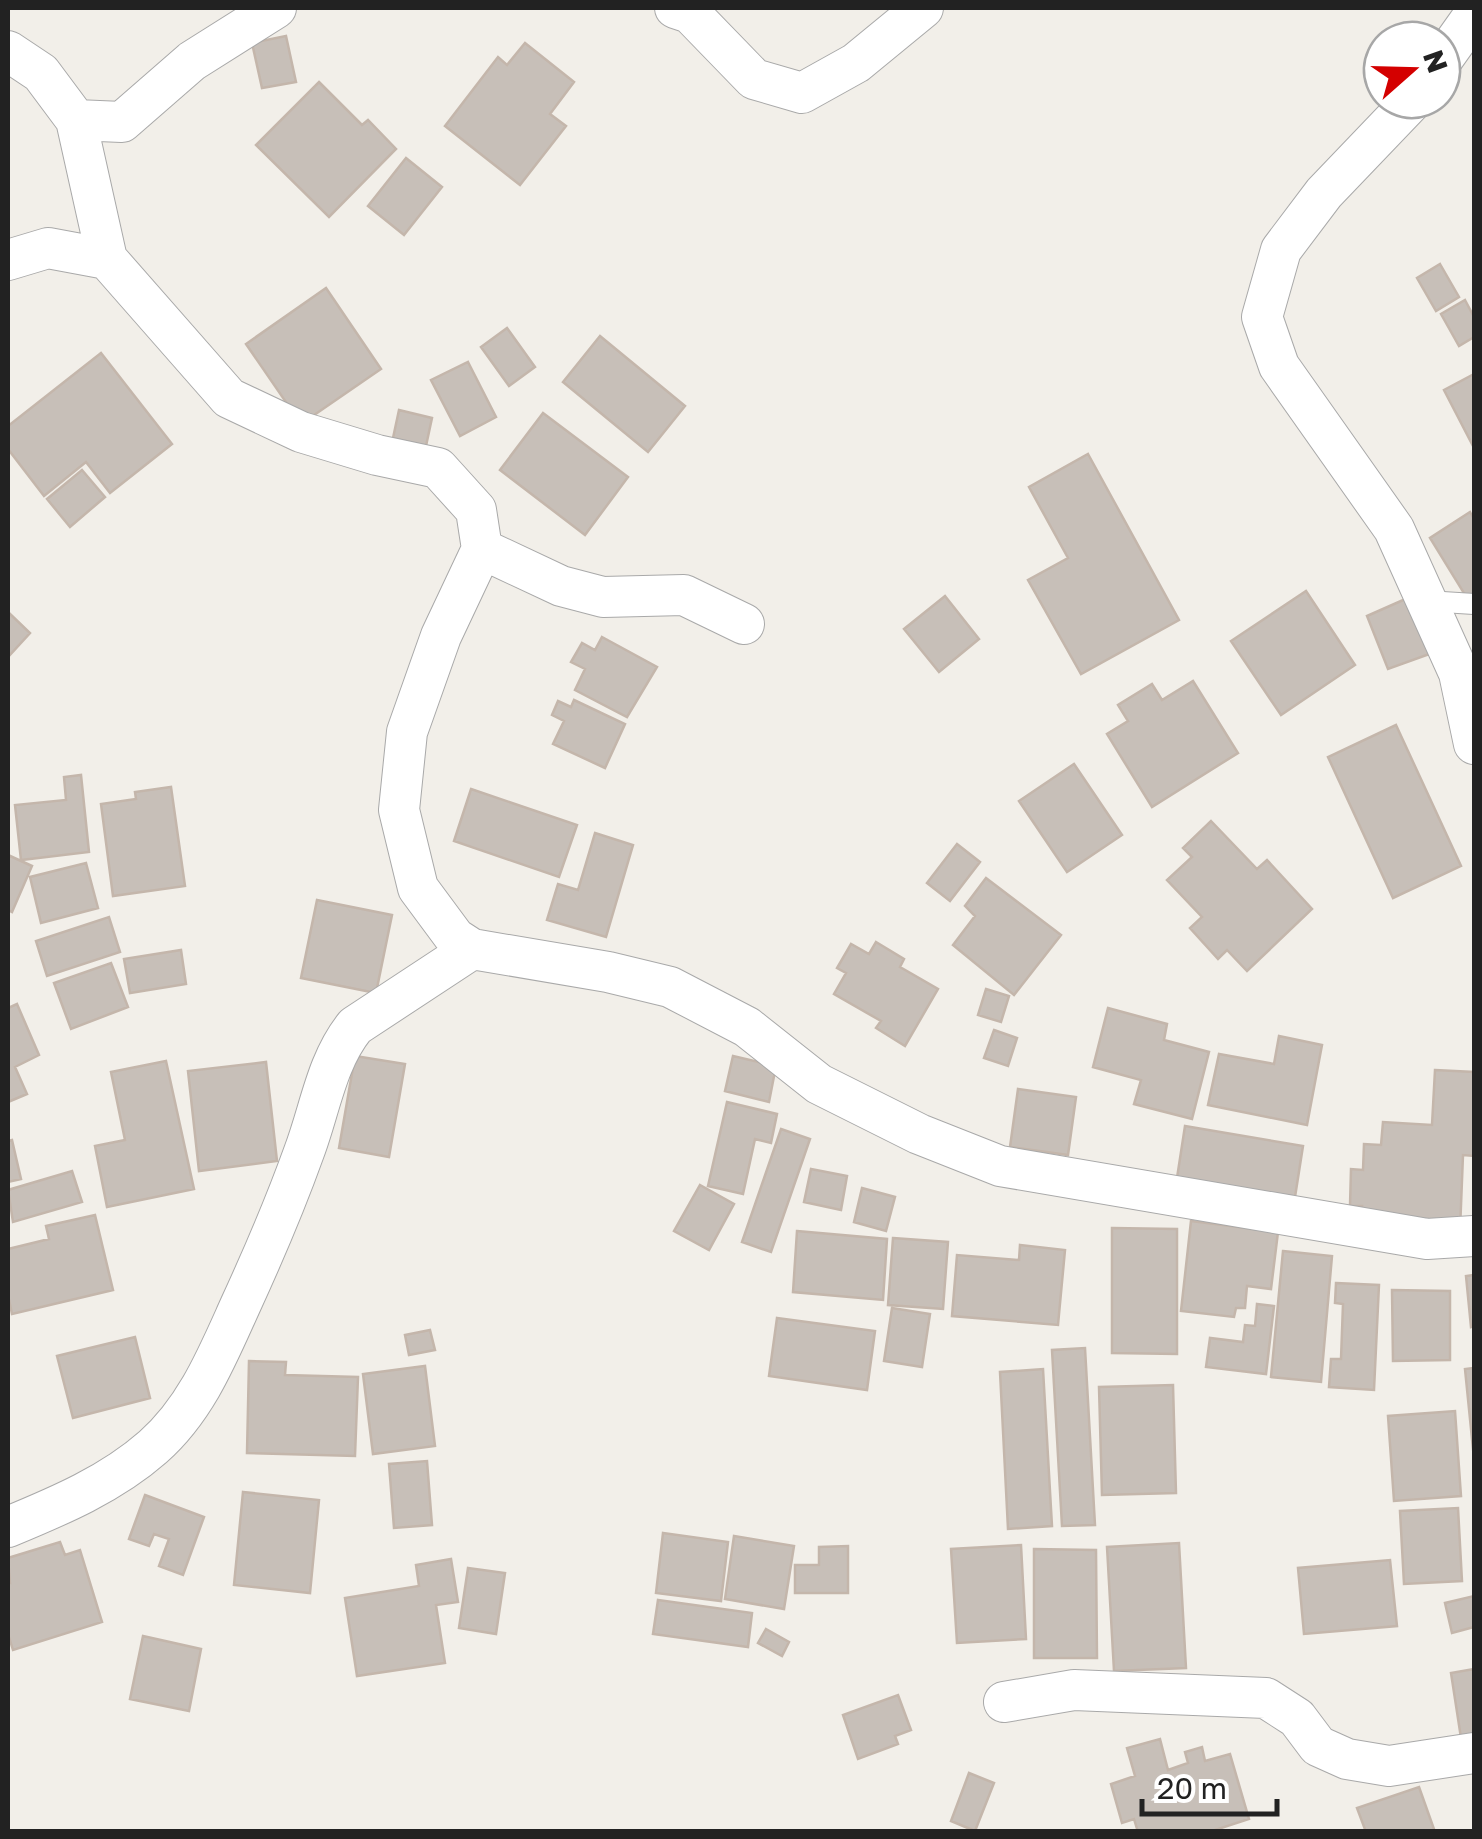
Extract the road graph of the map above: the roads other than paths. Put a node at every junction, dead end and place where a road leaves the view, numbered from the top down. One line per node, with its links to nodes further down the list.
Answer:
1 (276, 8): 5 (street)
2 (675, 8): 3 (street)
3 (923, 8)
4 (8, 51): 5 (street)
5 (76, 120): 7 (street)
6 (1394, 120): 10 (street)
7 (106, 259): 8 (street); 9 (street)
8 (8, 260)
9 (482, 550): 12 (street); 14 (street)
10 (1427, 601): 11 (lane); 13 (street)
11 (1474, 604)
12 (744, 624)
13 (1474, 744)
14 (472, 949): 15 (street); 16 (street)
15 (1474, 1236)
16 (8, 1527)
17 (1004, 1702): 18 (street)
18 (1474, 1754)

